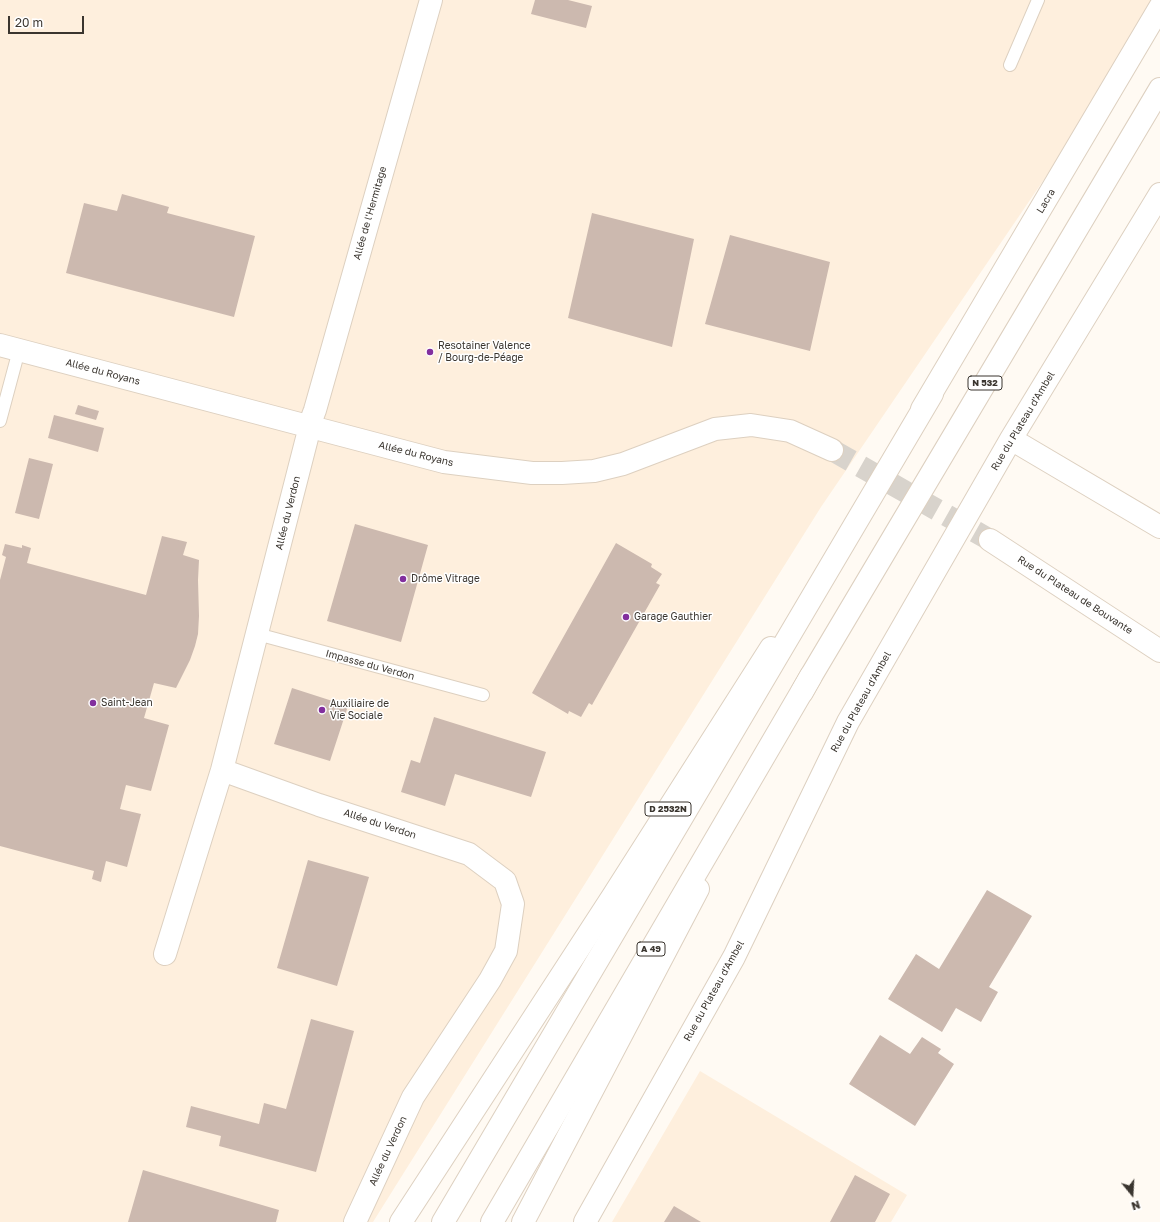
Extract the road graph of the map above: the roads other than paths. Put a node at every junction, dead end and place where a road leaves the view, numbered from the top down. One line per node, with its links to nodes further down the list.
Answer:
1 (431, 0): 10 (main road, Allée de l'Hermitage)
2 (1038, 0): 4 (lane)
3 (1160, 7): 8 (main road, Lacra)
4 (1010, 65)
5 (1160, 89): 17 (main road, N 532)
6 (1160, 194): 11 (main road, Rue du Plateau d'Ambel)
7 (9, 348): 9 (lane); 10 (main road, Allée du Royans)
8 (932, 394): 22 (main road, D 2532N); 23 (main road)
9 (0, 421)
10 (309, 426): 12 (main road, Allée du Royans); 15 (main road, Allée du Verdon)
11 (1011, 440): 13 (main road); 26 (main road, Rue du Plateau d'Ambel)
12 (832, 450)
13 (1160, 527)
14 (990, 540): 16 (main road, Rue du Plateau de Bouvante)
15 (257, 634): 18 (lane, Impasse du Verdon); 19 (main road, Allée du Verdon)
16 (1160, 651)
17 (811, 676): 24 (main road, A 49); 25 (main road)
18 (483, 695)
19 (222, 770): 20 (main road); 21 (main road, Allée du Verdon)
20 (165, 954)
21 (355, 1222)
22 (401, 1222)
23 (443, 1222)
24 (492, 1222)
25 (522, 1222)
26 (585, 1222)

